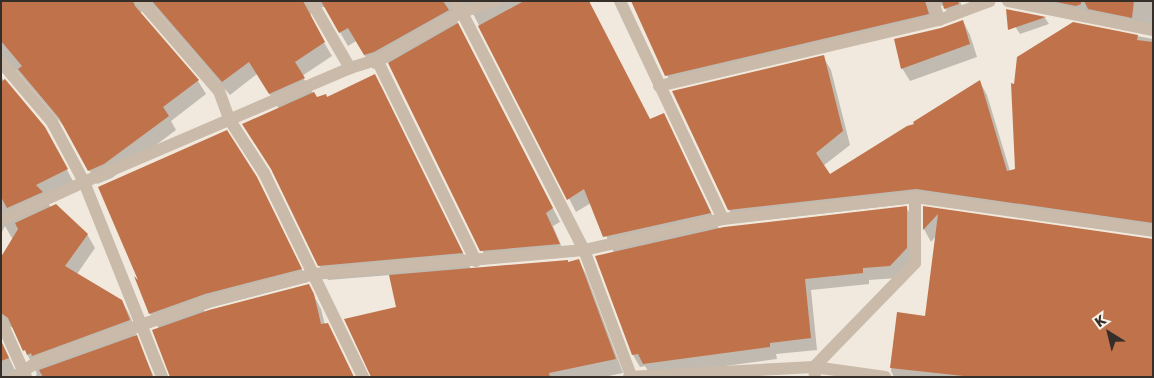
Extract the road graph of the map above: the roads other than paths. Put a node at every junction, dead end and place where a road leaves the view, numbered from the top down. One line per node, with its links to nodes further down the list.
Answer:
1 (142, 1): 15 (street)
2 (311, 1): 13 (street)
3 (496, 1): 8 (street)
4 (620, 1): 14 (street)
5 (933, 1): 9 (street)
6 (990, 1): 9 (street)
7 (1008, 1): 10 (street)
8 (459, 6): 11 (street); 21 (street)
9 (939, 20): 14 (street)
10 (1153, 30)
11 (377, 60): 13 (street); 22 (street)
12 (1, 62): 16 (street)
13 (350, 68): 15 (street)
14 (659, 86): 18 (street)
15 (229, 119): 16 (street); 23 (street)
16 (84, 182): 19 (street); 25 (street)
17 (915, 197): 18 (street); 20 (street); 26 (street)
18 (722, 219): 21 (street)
19 (1, 220)
20 (1153, 231)
21 (584, 250): 22 (street); 29 (street)
22 (476, 261): 23 (street)
23 (314, 274): 25 (street); 31 (street)
24 (1, 321): 28 (street)
25 (141, 325): 28 (street); 30 (street)
26 (814, 372): 27 (street); 32 (street)
27 (719, 374): 29 (street)
28 (21, 375)
29 (630, 376)
30 (162, 377)
31 (363, 377)
32 (885, 377)

